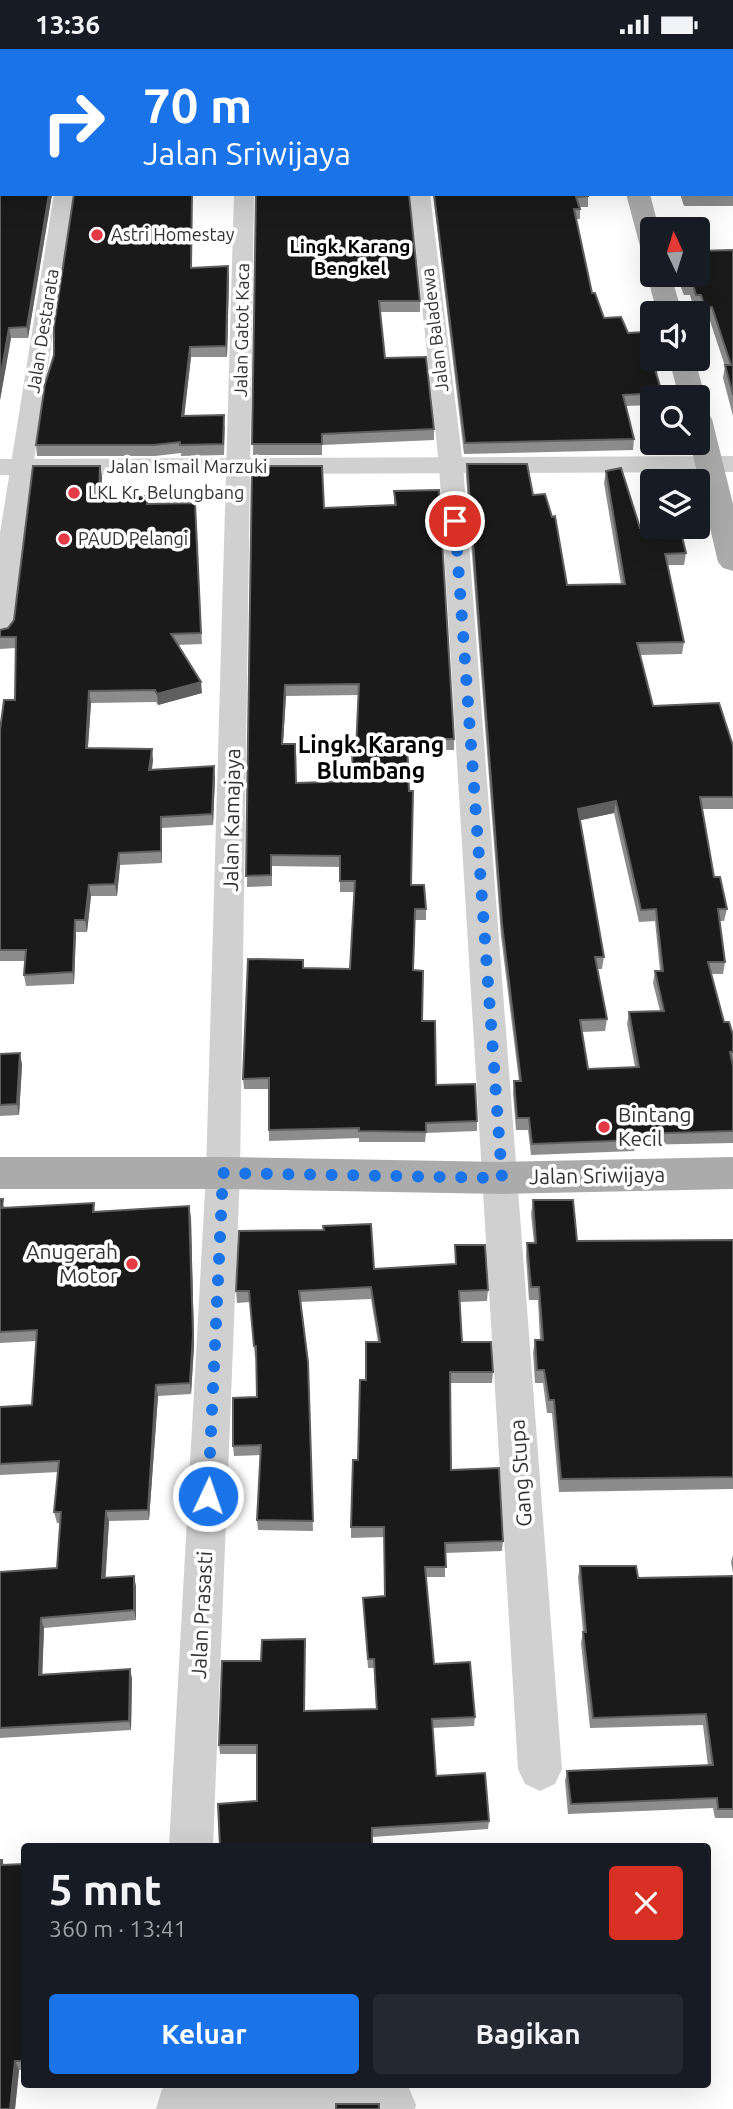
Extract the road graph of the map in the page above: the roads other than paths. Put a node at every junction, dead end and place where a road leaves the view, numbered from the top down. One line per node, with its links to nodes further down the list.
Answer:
1 (64, 196): 9 (street, Jalan Destarata)
2 (244, 196): 10 (street, Jalan Gatot Kaca)
3 (420, 196): 8 (street, Jalan Baladewa)
4 (639, 196): 5 (main road)
5 (644, 217)
6 (710, 442): 7 (main road)
7 (722, 465): 8 (street, Jalan Ismail Marzuki); 11 (main road)
8 (451, 466): 10 (street, Jalan Ismail Marzuki); 16 (street, Jalan Baladewa)
9 (10, 467): 10 (street, Jalan Ismail Marzuki); 12 (street, Jalan Destarata)
10 (240, 467): 14 (street, Jalan Kamajaya)
11 (733, 562)
12 (0, 631)
13 (0, 1173): 14 (main road, Jalan Sriwijaya)
14 (223, 1173): 16 (main road, Jalan Sriwijaya); 18 (street, Jalan Prasasti)
15 (733, 1173): 16 (main road, Jalan Sriwijaya)
16 (502, 1178): 17 (street, Gang Stupa)
17 (540, 1769)
18 (191, 1843)
19 (179, 2100): 20 (street)
20 (392, 2105)

